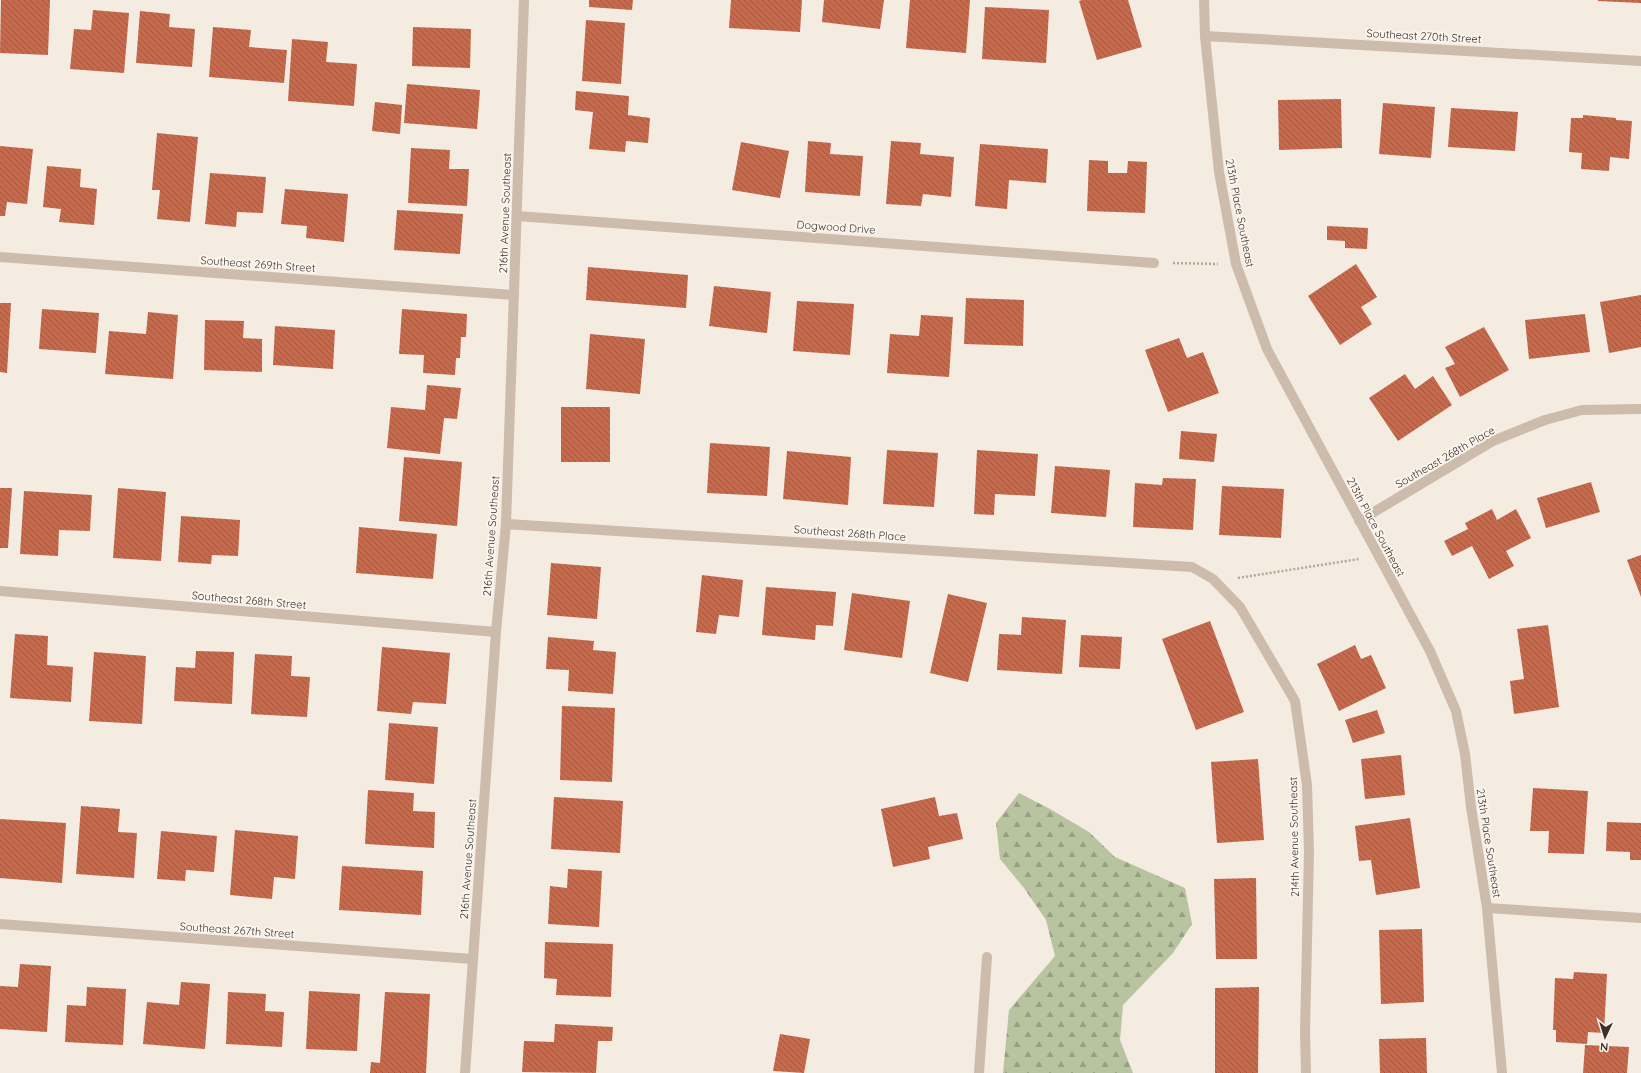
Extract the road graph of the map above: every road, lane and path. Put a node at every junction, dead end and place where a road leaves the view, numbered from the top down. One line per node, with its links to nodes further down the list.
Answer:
1 (524, 0): 5 (street, 216th Avenue Southeast)
2 (1204, 0): 3 (street, 213th Place Southeast)
3 (1205, 36): 4 (street, Southeast 270th Street); 8 (street, 213th Place Southeast)
4 (1641, 61)
5 (516, 216): 7 (street, Dogwood Drive); 9 (street, 216th Avenue Southeast)
6 (0, 257): 9 (street, Southeast 269th Street)
7 (1154, 263): 8 (path)
8 (1236, 264): 11 (street, 213th Place Southeast)
9 (514, 295): 12 (street, 216th Avenue Southeast)
10 (1641, 409): 11 (street, Southeast 268th Place)
11 (1359, 521): 13 (street, 213th Place Southeast)
12 (506, 524): 14 (street, Southeast 268th Place); 17 (street, 216th Avenue Southeast)
13 (1378, 555): 15 (path); 18 (street, 213th Place Southeast)
14 (1192, 567): 15 (street, 214th Avenue Southeast)
15 (1215, 582): 25 (street, 214th Avenue Southeast)
16 (0, 591): 17 (street, Southeast 268th Street)
17 (496, 632): 22 (street, 216th Avenue Southeast)
18 (1487, 908): 19 (street); 26 (street, 213th Place Southeast)
19 (1641, 918)
20 (0, 924): 22 (street, Southeast 267th Street)
21 (987, 957): 24 (street)
22 (472, 960): 23 (street, 216th Avenue Southeast)
23 (465, 1073)
24 (979, 1073)
25 (1306, 1073)
26 (1502, 1073)

